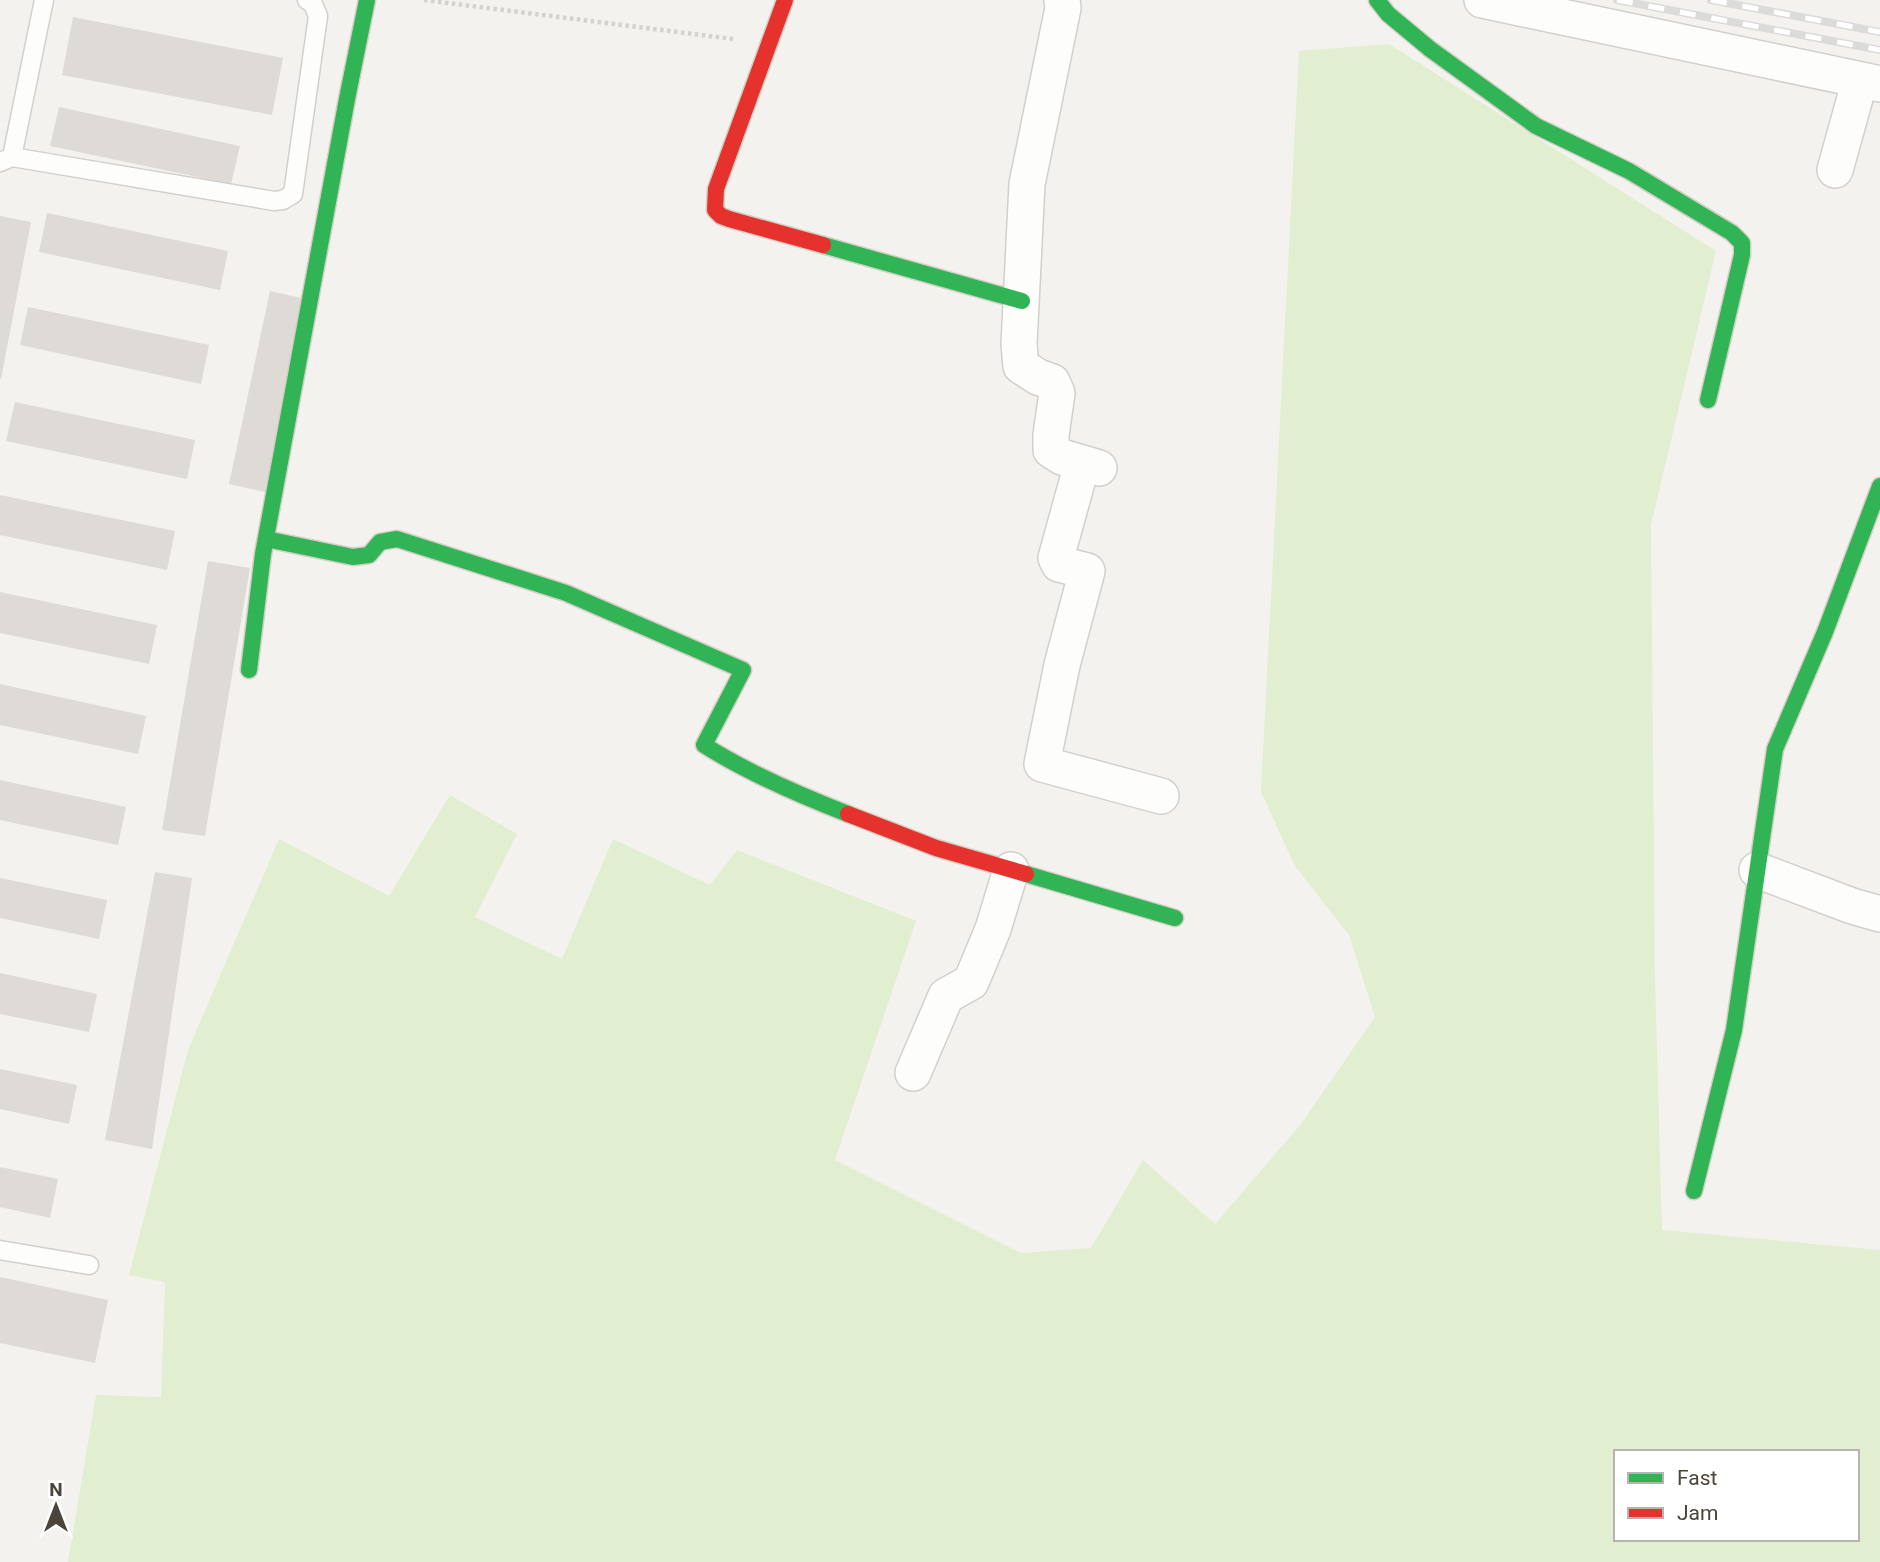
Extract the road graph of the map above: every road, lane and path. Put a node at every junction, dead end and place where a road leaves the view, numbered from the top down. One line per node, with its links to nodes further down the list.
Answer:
1 (44, 0): 11 (lane)
2 (307, 0): 11 (lane)
3 (367, 0): 16 (street)
4 (424, 0): 9 (path)
5 (785, 0): 9 (street)
6 (1062, 0): 13 (street)
7 (1377, 0): 14 (street)
8 (1482, 0): 10 (street)
9 (769, 43): 13 (street)
10 (1870, 82): 12 (street)
11 (6, 159)
12 (1835, 170)
13 (1022, 301): 18 (street)
14 (1708, 400)
15 (1880, 486): 20 (street)
16 (266, 538): 17 (street); 19 (street)
17 (249, 670)
18 (1161, 796)
19 (1011, 870): 22 (street); 23 (street)
20 (1757, 870): 21 (street); 24 (street)
21 (1880, 914)
22 (1175, 918)
23 (913, 1073)
24 (1695, 1191)
25 (0, 1250): 26 (lane)
26 (89, 1265)

